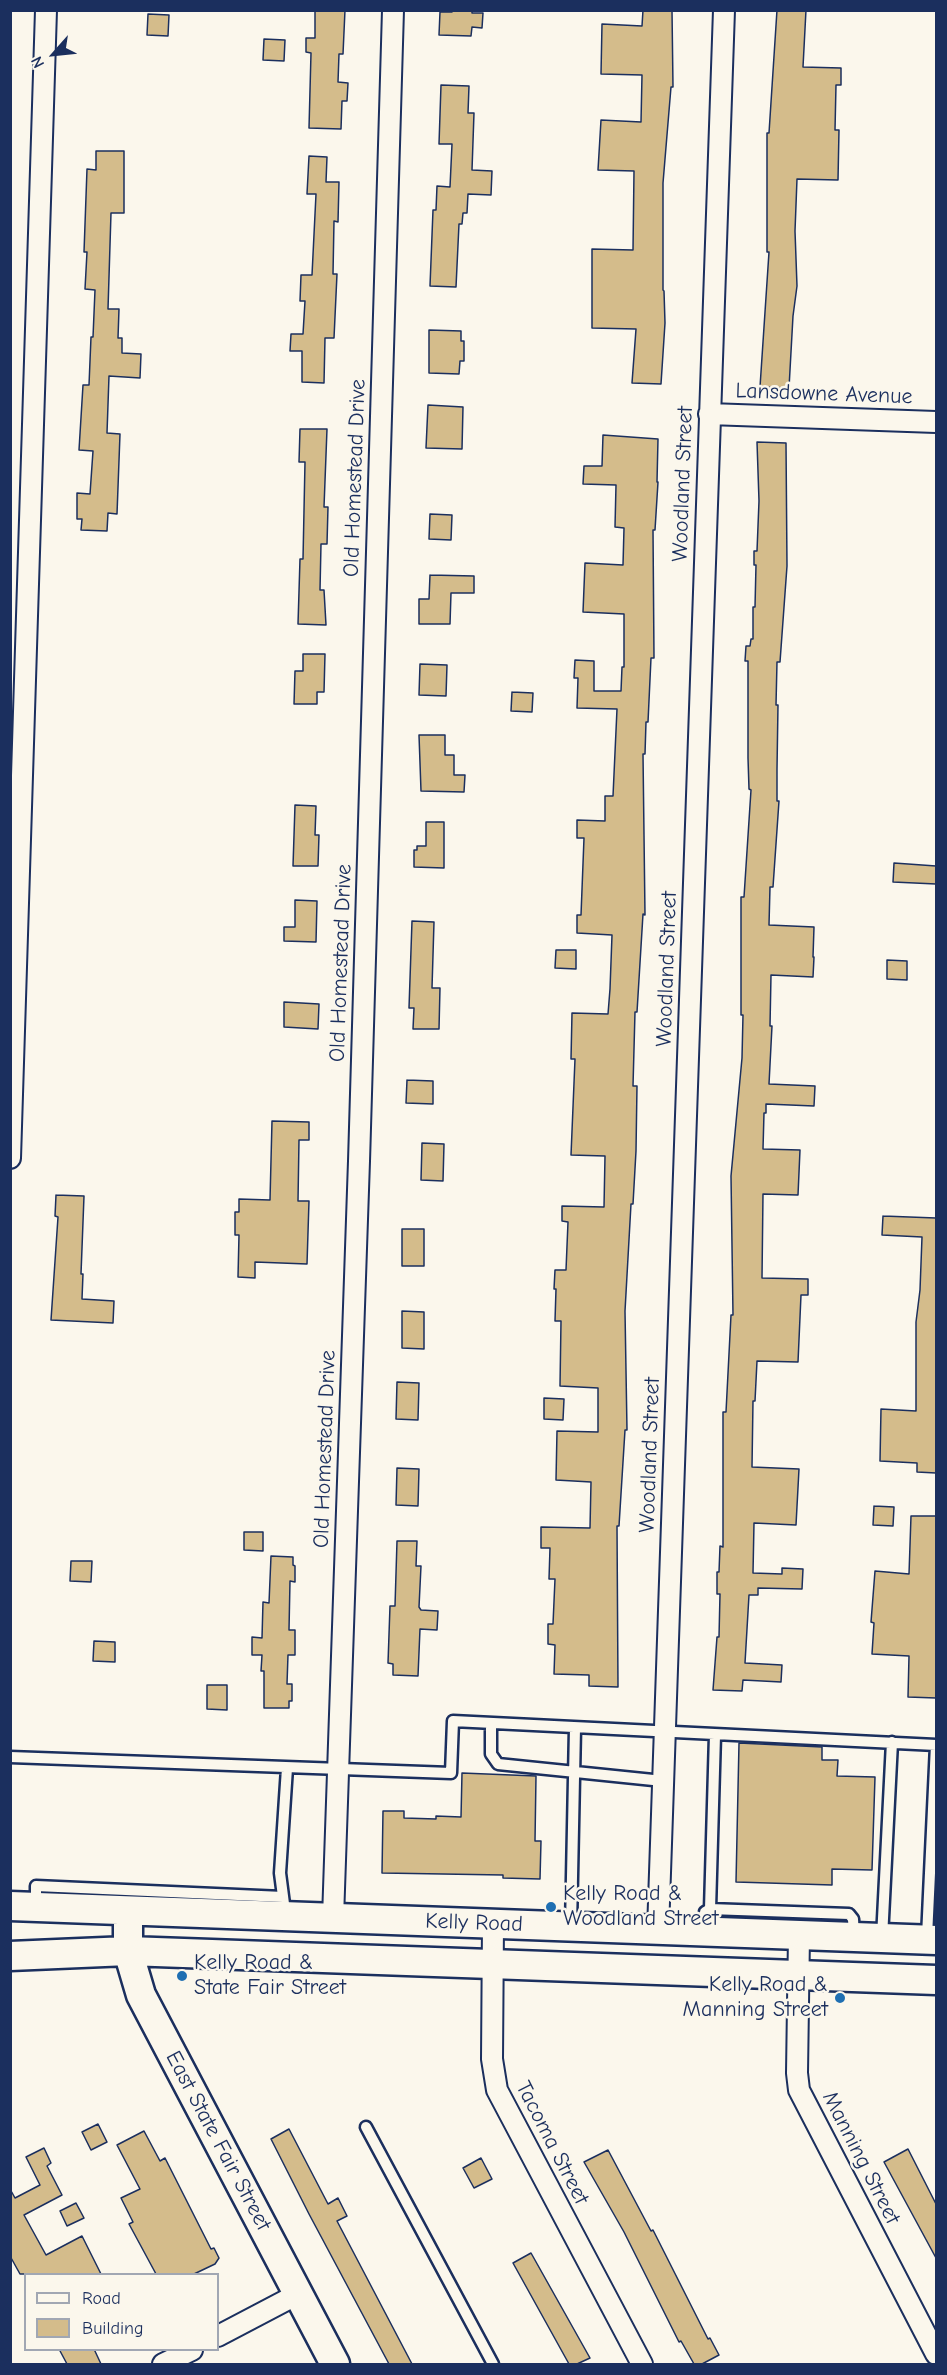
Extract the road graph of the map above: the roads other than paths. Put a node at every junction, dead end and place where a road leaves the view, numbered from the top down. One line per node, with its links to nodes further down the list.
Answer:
1 (46, 10): 6 (street)
2 (393, 10): 15 (street, Old Homestead Drive)
3 (724, 10): 4 (street, Woodland Street)
4 (709, 414): 5 (street, Lansdowne Avenue); 9 (street, Woodland Street)
5 (936, 422)
6 (10, 1158)
7 (491, 1724): 8 (lane); 15 (lane); 16 (lane)
8 (575, 1728): 9 (lane); 16 (lane)
9 (665, 1732): 10 (lane); 17 (street, Woodland Street)
10 (716, 1735): 11 (lane); 22 (lane)
11 (891, 1742): 12 (lane); 28 (lane)
12 (936, 1745): 29 (lane)
13 (10, 1757): 14 (lane)
14 (287, 1768): 15 (lane); 19 (lane)
15 (338, 1770): 21 (street, Old Homestead Drive)
16 (574, 1772): 17 (lane); 24 (lane)
17 (663, 1781): 25 (street, Woodland Street)
18 (23, 1907): 19 (lane); 20 (street, Kelly Road)
19 (285, 1907): 20 (street, Kelly Road); 21 (street, Kelly Road)
20 (128, 1911): 30 (street, East State Fair Street)
21 (333, 1918): 23 (street, Kelly Road)
22 (708, 1921): 25 (street, Kelly Road); 26 (street, Kelly Road); 27 (lane)
23 (493, 1924): 24 (street, Kelly Road); 32 (street, Tacoma Street)
24 (571, 1926): 25 (street, Kelly Road)
25 (658, 1930)
26 (799, 1935): 27 (street, Kelly Road); 33 (street, Manning Street)
27 (854, 1937): 28 (street, Kelly Road)
28 (882, 1938): 29 (street, Kelly Road)
29 (932, 1940)
30 (128, 1951): 31 (street, Kelly Road); 32 (street, Kelly Road); 36 (street, East State Fair Street)
31 (10, 1956)
32 (492, 1964): 33 (street, Kelly Road); 43 (street, Tacoma Street)
33 (798, 1975): 34 (street, Kelly Road); 39 (street, Manning Street)
34 (936, 1980)
35 (366, 2127): 42 (lane)
36 (298, 2294): 37 (street); 41 (street, East State Fair Street)
37 (219, 2335)
38 (188, 2351): 40 (street)
39 (936, 2354)
40 (163, 2364)
41 (335, 2364)
42 (492, 2364)
43 (642, 2364)

